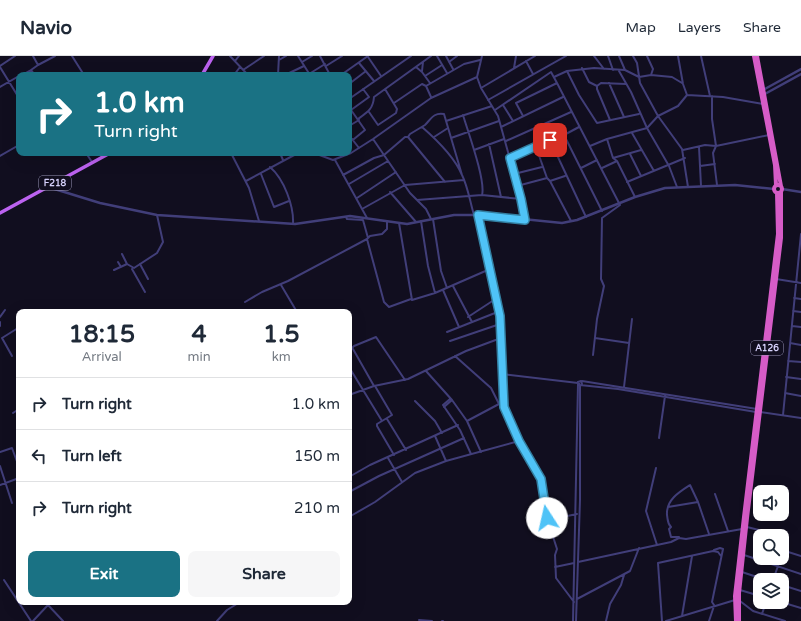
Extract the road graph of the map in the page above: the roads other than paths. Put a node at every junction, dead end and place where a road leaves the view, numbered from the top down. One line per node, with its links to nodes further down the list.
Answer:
1 (16, 56): 46 (street)
2 (33, 56): 44 (street)
3 (55, 56): 44 (street)
4 (72, 56): 63 (street)
5 (213, 56): 64 (main road)
6 (230, 56): 36 (street)
7 (239, 56): 36 (street)
8 (264, 56): 55 (street)
9 (278, 56): 37 (street)
10 (286, 56): 37 (street)
11 (298, 56): 39 (street)
12 (312, 56): 39 (street)
13 (320, 56): 45 (street)
14 (342, 56): 45 (street)
15 (360, 56): 34 (street)
16 (368, 56): 34 (street); 77 (street)
17 (411, 56): 77 (street)
18 (431, 56): 40 (street)
19 (437, 56): 43 (street)
20 (446, 56): 41 (street)
21 (457, 56): 41 (street)
22 (482, 56): 35 (street)
23 (516, 56): 50 (street)
24 (535, 56): 38 (street)
25 (566, 56): 75 (street)
26 (594, 56): 53 (street)
27 (608, 56): 57 (street)
28 (619, 56): 58 (street)
29 (633, 56): 81 (street)
30 (647, 56): 76 (street)
31 (678, 56): 90 (street)
32 (701, 56): 100 (street)
33 (755, 56): 98 (highway, A126)
34 (363, 60): 42 (street)
35 (480, 60): 56 (street); 79 (street)
36 (235, 61): 48 (street)
37 (278, 61): 66 (street)
38 (526, 61): 50 (street); 75 (street)
39 (302, 62): 47 (street)
40 (423, 62): 49 (street); 72 (street)
41 (449, 62): 56 (street)
42 (359, 63): 59 (street); 71 (street)
43 (442, 64): 73 (street); 78 (street)
44 (38, 65): 54 (street)
45 (325, 65): 69 (street); 70 (street)
46 (0, 66): 84 (street)
47 (305, 66): 67 (street); 68 (street)
48 (240, 67): 55 (street); 65 (street)
49 (416, 67): 72 (street); 96 (street)
50 (514, 68): 94 (street)
51 (582, 68): 53 (street); 60 (street); 92 (street)
52 (801, 68): 98 (street)
53 (604, 69): 57 (street)
54 (31, 70): 62 (street)
55 (243, 70)
56 (453, 70): 73 (street)
57 (613, 70): 61 (street)
58 (625, 70): 61 (street); 81 (street)
59 (366, 71): 83 (street); 85 (street)
60 (567, 71): 80 (street); 120 (street)
61 (619, 71): 89 (street)
62 (27, 72)
63 (82, 72)
64 (204, 72)
65 (236, 72)
66 (278, 72)
67 (292, 72)
68 (309, 72)
69 (313, 72)
70 (328, 72)
71 (346, 72)
72 (422, 72): 78 (street)
73 (447, 73): 86 (street)
74 (801, 74): 98 (street)
75 (533, 75): 104 (street)
76 (651, 75): 81 (street); 90 (street)
77 (381, 76): 83 (street)
78 (425, 76): 86 (street)
79 (477, 77): 94 (street); 103 (street)
80 (554, 77): 87 (street); 107 (street)
81 (639, 77): 117 (street)
82 (16, 78): 84 (street)
83 (374, 81): 95 (street)
84 (9, 82): 93 (street); 97 (street)
85 (352, 82)
86 (430, 83): 91 (street)
87 (556, 83): 102 (street); 116 (street)
88 (610, 83): 89 (street); 92 (street); 118 (street)
89 (626, 84): 114 (street)
90 (683, 84): 99 (street)
91 (426, 86): 103 (street); 105 (street)
92 (597, 86): 120 (street)
93 (0, 87)
94 (481, 88): 104 (street)
95 (363, 89): 101 (street); 109 (street)
96 (385, 89): 105 (street); 112 (street)
97 (16, 93)
98 (763, 93): 106 (highway, A126); 202 (highway, A126)
99 (687, 95): 100 (street); 117 (street)
100 (711, 96): 106 (street); 145 (street)
101 (352, 97)
102 (563, 97): 113 (street); 116 (street)
103 (431, 98): 138 (street)
104 (488, 100): 108 (street)
105 (394, 103): 112 (street)
106 (763, 104): 133 (highway, A126)
107 (503, 105): 110 (street); 122 (street)
108 (492, 106): 110 (street); 115 (street)
109 (352, 110)
110 (495, 110): 123 (street)
111 (352, 112): 119 (street)
112 (369, 112): 119 (street)
113 (571, 112): 125 (street); 140 (street)
114 (640, 114): 118 (street); 129 (street)
115 (464, 116): 121 (street); 130 (street)
116 (523, 116): 122 (street)
117 (658, 116): 129 (street); 150 (street)
118 (624, 117): 120 (street)
119 (358, 119): 124 (street); 137 (street)
120 (610, 120)
121 (446, 121): 126 (street); 128 (street)
122 (513, 121): 127 (street)
123 (499, 122): 127 (street); 130 (street)
124 (352, 124)
125 (579, 126): 132 (street); 144 (street)
126 (422, 127): 134 (street); 135 (street)
127 (501, 127): 140 (street)
128 (448, 128): 135 (street); 136 (street)
129 (647, 128): 131 (street); 175 (street)
130 (468, 132): 136 (street); 151 (street)
131 (632, 133): 139 (street); 152 (street)
132 (564, 135): 141 (street); 178 (street)
133 (769, 135): 145 (street); 202 (highway, A126)
134 (408, 136): 155 (street); 192 (street)
135 (434, 137): 185 (street)
136 (451, 138): 185 (street)
137 (352, 139)
138 (373, 139): 149 (street); 155 (street)
139 (607, 139): 144 (street); 165 (street)
140 (505, 140): 143 (street); 164 (street)
141 (550, 140): 147 (street); 186 (street)
142 (352, 141): 149 (street)
143 (489, 144): 151 (street); 209 (street)
144 (590, 146): 169 (street)
145 (716, 146): 148 (street); 173 (street)
146 (16, 147): 156 (street)
147 (536, 147): 164 (street); 174 (street)
148 (699, 147): 150 (street); 176 (street)
149 (359, 148): 153 (street)
150 (682, 149): 166 (street)
151 (474, 150): 205 (street)
152 (641, 150): 154 (street); 180 (street)
153 (352, 152)
154 (630, 154): 165 (street); 187 (street)
155 (384, 155): 170 (street); 184 (street)
156 (0, 156)
157 (88, 156): 172 (street)
158 (105, 156): 172 (main road, F218)
159 (233, 156): 190 (street)
160 (281, 156): 167 (street)
161 (292, 156): 167 (street)
162 (323, 156): 168 (street)
163 (343, 156): 168 (street)
164 (510, 158): 183 (street)
165 (613, 158): 171 (street)
166 (685, 158): 175 (street); 201 (street)
167 (283, 160): 177 (street)
168 (335, 160): 184 (street)
169 (597, 160): 178 (street); 179 (street)
170 (388, 161): 181 (street); 194 (street)
171 (617, 161): 179 (street); 193 (street)
172 (92, 163): 199 (main road, F218)
173 (715, 164): 176 (street); 198 (street)
174 (542, 166): 183 (street); 188 (street)
175 (669, 166): 180 (street); 200 (street)
176 (700, 166): 197 (street)
177 (270, 167): 182 (street); 212 (street)
178 (582, 168): 215 (street)
179 (601, 168): 213 (street)
180 (654, 171): 187 (street)
181 (396, 172): 195 (street); 208 (street)
182 (261, 174): 190 (street); 212 (street)
183 (514, 174): 196 (street)
184 (343, 175): 194 (street)
185 (462, 176): 189 (street)
186 (565, 176): 191 (street); 220 (street)
187 (641, 176): 193 (street)
188 (547, 178): 191 (street); 196 (street)
189 (464, 180): 192 (street); 206 (street)
190 (246, 181): 224 (street)
191 (550, 181): 227 (street)
192 (445, 182): 195 (street)
193 (627, 182): 207 (street)
194 (349, 184): 208 (street)
195 (405, 185): 203 (street); 211 (street)
196 (517, 186): 210 (street)
197 (701, 186): 198 (street); 201 (street)
198 (717, 186): 202 (street)
199 (48, 187): 216 (main road, F218); 218 (street)
200 (677, 187): 201 (street); 207 (street)
201 (688, 187)
202 (779, 189): 204 (street); 245 (highway, A126); 310 (highway, A126)
203 (390, 192): 214 (street); 228 (street)
204 (801, 192)
205 (482, 196): 206 (street); 209 (street)
206 (469, 197): 211 (street); 217 (street)
207 (635, 197): 213 (street)
208 (356, 198): 214 (street)
209 (501, 198): 210 (street)
210 (521, 199): 223 (street)
211 (416, 200): 222 (street)
212 (289, 201): 229 (street)
213 (619, 203): 215 (street); 278 (street)
214 (362, 209): 221 (street)
215 (602, 210): 220 (street)
216 (0, 214)
217 (476, 215): 222 (street); 223 (street); 242 (street)
218 (157, 216): 224 (street); 239 (street)
219 (346, 217): 221 (street); 229 (street); 232 (street)
220 (586, 217): 227 (street)
221 (367, 218): 225 (street)
222 (432, 218): 226 (street); 250 (street)
223 (525, 220): 227 (street)
224 (259, 221): 229 (street)
225 (387, 221): 230 (street); 232 (street)
226 (421, 221): 228 (street); 253 (street)
227 (571, 221)
228 (417, 223): 230 (street)
229 (293, 224)
230 (399, 224): 256 (street)
231 (801, 234): 233 (street)
232 (368, 238): 248 (street); 256 (street)
233 (801, 238): 234 (street)
234 (801, 251): 237 (street)
235 (122, 254): 238 (street)
236 (118, 262): 240 (street)
237 (800, 263): 246 (street)
238 (127, 264): 240 (street); 241 (street)
239 (140, 264): 241 (street); 244 (street)
240 (121, 267): 243 (street)
241 (132, 269): 252 (street)
242 (490, 269): 249 (street); 254 (street)
243 (114, 270)
244 (148, 279)
245 (776, 279): 246 (street); 310 (highway, A126)
246 (796, 282): 247 (street); 255 (street)
247 (801, 283)
248 (281, 285): 258 (street); 259 (street)
249 (452, 286): 250 (street); 265 (street)
250 (447, 288): 251 (street)
251 (443, 290): 253 (street); 272 (street)
252 (145, 292)
253 (435, 293): 256 (street)
254 (497, 298): 261 (street); 265 (street)
255 (794, 298): 257 (street); 262 (street)
256 (411, 299)
257 (801, 299)
258 (245, 302)
259 (295, 309)
260 (5, 310): 264 (street)
261 (500, 311): 268 (street); 269 (street)
262 (792, 311): 263 (street); 271 (street)
263 (801, 312)
264 (0, 317)
265 (468, 317): 268 (street)
266 (632, 319): 280 (street)
267 (0, 322): 270 (street)
268 (472, 322): 272 (street)
269 (501, 324): 277 (street); 279 (street)
270 (0, 326)
271 (792, 326): 273 (street); 281 (street)
272 (459, 327): 275 (street)
273 (801, 327)
274 (16, 329): 276 (street)
275 (447, 332)
276 (1, 337): 285 (street)
277 (501, 338): 286 (street); 291 (street)
278 (595, 338): 280 (street); 284 (street)
279 (450, 341)
280 (630, 343): 298 (street)
281 (790, 343): 282 (street); 287 (street)
282 (801, 345)
283 (353, 349): 294 (street); 297 (street)
284 (593, 355)
285 (12, 356)
286 (455, 356): 289 (street); 308 (street)
287 (788, 361): 288 (street); 292 (street)
288 (801, 362)
289 (425, 371): 294 (street); 305 (street)
290 (352, 372): 300 (street)
291 (502, 374): 295 (street); 307 (street)
292 (786, 377): 293 (street); 302 (street)
293 (801, 379)
294 (405, 380): 297 (street)
295 (579, 384): 296 (street); 298 (street); 299 (street); 345 (street)
296 (586, 384): 299 (street); 303 (street)
297 (375, 386): 300 (street); 314 (street)
298 (624, 387): 310 (street)
299 (580, 389): 345 (street)
300 (362, 390): 301 (street); 316 (street)
301 (352, 393)
302 (785, 393): 304 (street); 312 (street)
303 (665, 396): 310 (street); 321 (street)
304 (801, 396)
305 (451, 400): 315 (street); 317 (street)
306 (415, 401): 318 (street)
307 (503, 402): 308 (street); 322 (street)
308 (499, 404): 315 (street)
309 (16, 411): 311 (street)
310 (758, 411): 312 (street); 348 (highway, A126)
311 (13, 413)
312 (783, 415): 313 (street)
313 (801, 418)
314 (387, 419): 316 (street); 324 (street)
315 (467, 421): 326 (street)
316 (382, 422): 328 (street)
317 (458, 425): 318 (street); 320 (street)
318 (442, 433): 319 (street)
319 (434, 436): 323 (street); 324 (street)
320 (464, 438): 323 (street); 327 (street)
321 (659, 438)
322 (519, 441): 326 (street); 347 (street)
323 (440, 449): 331 (street); 334 (street)
324 (406, 450): 328 (street)
325 (0, 452): 330 (street)
326 (481, 452): 327 (street)
327 (471, 454): 331 (street)
328 (394, 455): 329 (street)
329 (388, 458): 334 (street); 335 (street)
330 (16, 459)
331 (446, 462): 337 (street)
332 (0, 466): 338 (street)
333 (656, 468): 353 (street)
334 (394, 469): 337 (street); 340 (street)
335 (352, 475)
336 (16, 479): 338 (street)
337 (402, 482): 346 (street)
338 (6, 483): 339 (street); 343 (street)
339 (0, 485)
340 (352, 490)
341 (715, 494): 350 (street)
342 (698, 502): 344 (street); 344 (street); 351 (street)
343 (12, 503)
344 (668, 507): 352 (street)
345 (578, 514): 347 (street); 362 (street)
346 (352, 515)
347 (548, 520): 365 (street)
348 (744, 528): 349 (street); 350 (street); 357 (highway, A126); 378 (highway, A126)
349 (753, 530)
350 (728, 531): 351 (street)
351 (709, 534): 352 (street)
352 (686, 539): 353 (street)
353 (657, 544): 354 (street)
354 (639, 548): 362 (street); 368 (street)
355 (713, 551): 358 (street); 359 (street); 359 (street)
356 (789, 552): 360 (street)
357 (743, 555): 361 (street); 366 (highway, A126)
358 (692, 556): 387 (street); 395 (street)
359 (721, 556): 383 (street)
360 (801, 556)
361 (753, 558)
362 (576, 563): 365 (street); 377 (street); 379 (street)
363 (774, 565): 364 (street)
364 (778, 566): 367 (street); 369 (street)
365 (555, 568): 379 (street)
366 (741, 572): 370 (street); 373 (highway, A126)
367 (776, 573)
368 (624, 574): 377 (street); 394 (street)
369 (801, 574)
370 (753, 576)
371 (4, 580): 376 (street)
372 (789, 587): 374 (street)
373 (739, 589): 375 (street); 378 (highway, A126)
374 (801, 591)
375 (753, 594)
376 (16, 598)
377 (577, 599): 393 (street)
378 (737, 600): 383 (street); 386 (street); 398 (highway, A126); 399 (highway, A126)
379 (574, 602): 393 (street)
380 (789, 604): 384 (street)
381 (21, 605): 389 (street)
382 (235, 605): 391 (street)
383 (714, 605): 387 (street); 397 (street)
384 (801, 608)
385 (764, 609): 386 (street)
386 (762, 614): 400 (street)
387 (682, 616): 396 (street)
388 (419, 620): 392 (street)
389 (32, 621): 390 (street)
390 (63, 621)
391 (217, 621)
392 (432, 621)
393 (575, 621)
394 (606, 621)
395 (662, 621)
396 (666, 621)
397 (710, 621)
398 (736, 621)
399 (739, 621)
400 (785, 621)

